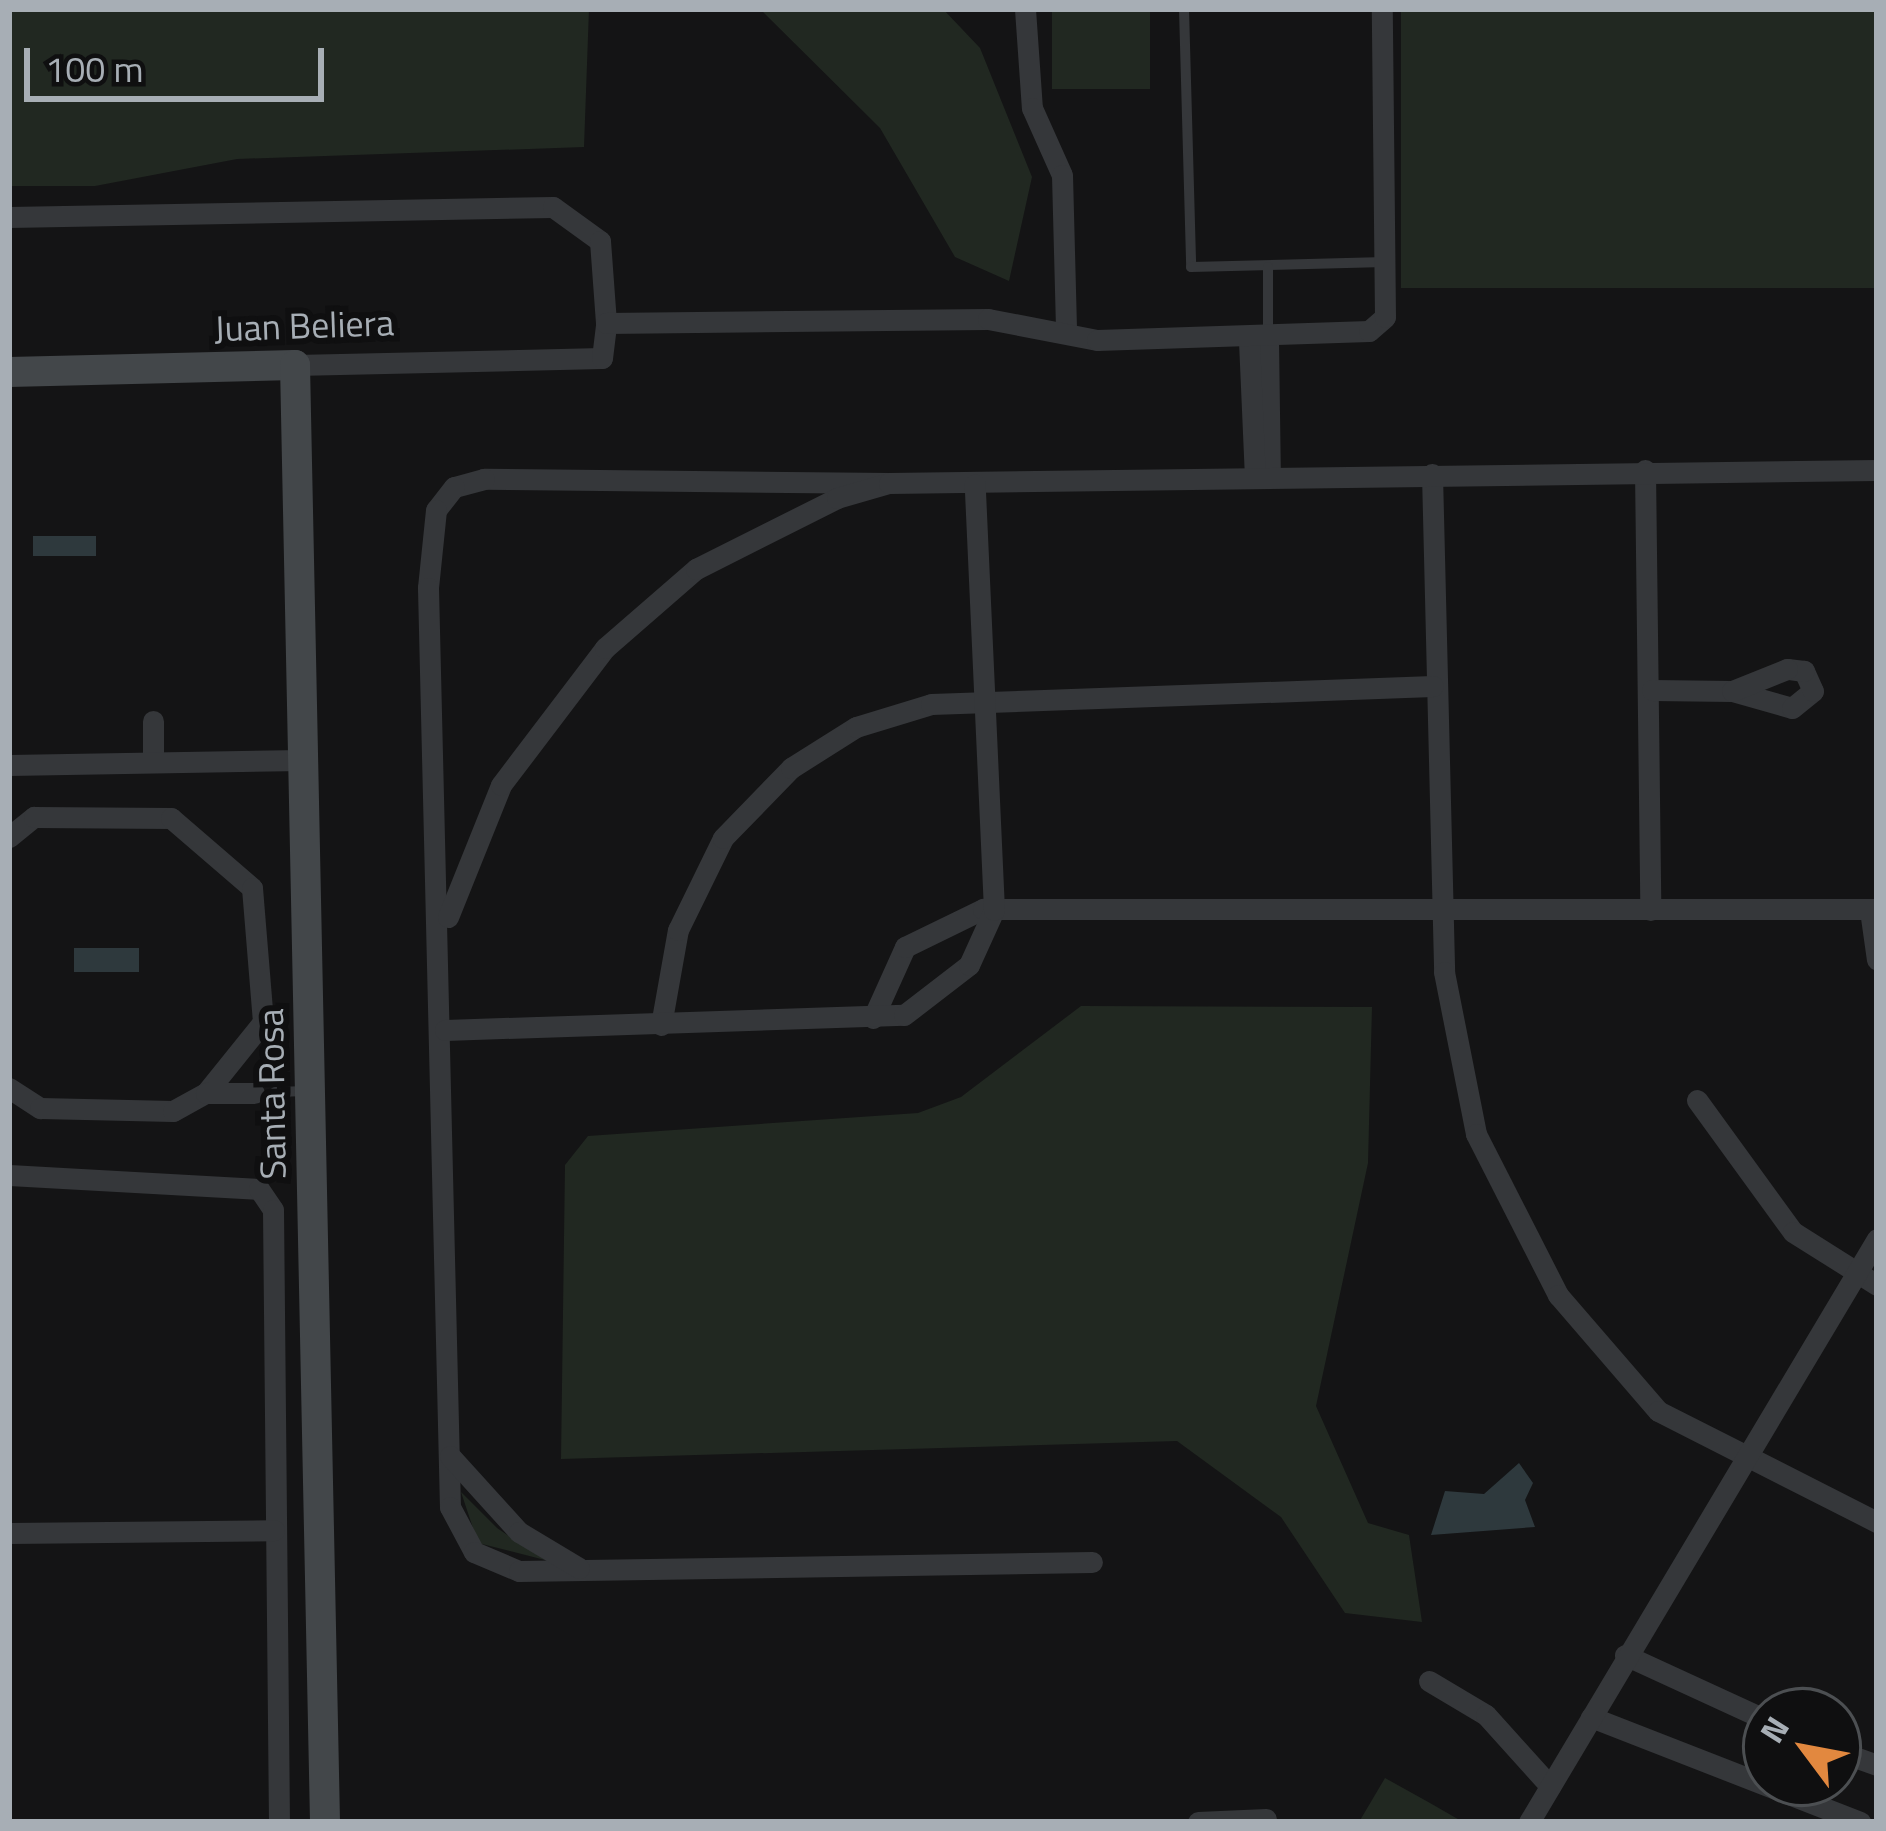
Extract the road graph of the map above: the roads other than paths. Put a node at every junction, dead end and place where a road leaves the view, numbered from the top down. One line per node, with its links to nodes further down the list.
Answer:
1 (1025, 9): 8 (street)
2 (1184, 9): 6 (lane)
3 (1382, 9): 5 (street)
4 (9, 218): 7 (street)
5 (1384, 262): 6 (lane); 9 (street)
6 (1268, 267): 9 (lane)
7 (605, 323): 8 (street); 10 (street, Juan Beliera)
8 (1066, 333): 9 (street)
9 (1259, 341): 15 (street)
10 (296, 365): 11 (street, Juan Beliera); 23 (street, Santa Rosa)
11 (9, 372)
12 (1645, 470): 13 (street); 14 (street); 19 (street)
13 (1877, 470)
14 (1432, 474): 15 (street); 18 (street)
15 (1262, 476): 17 (street)
16 (889, 483): 17 (street); 31 (street); 31 (street)
17 (975, 484): 21 (street)
18 (1433, 686): 21 (street); 30 (street)
19 (1652, 690): 20 (street); 29 (street)
20 (1732, 691)
21 (980, 701): 28 (street); 34 (street)
22 (153, 722): 24 (street)
23 (302, 760): 24 (street); 37 (street, Santa Rosa)
24 (153, 761): 25 (street)
25 (9, 765)
26 (9, 837): 38 (street)
27 (1874, 909): 29 (street); 32 (street)
28 (994, 910): 30 (street); 33 (street); 33 (street)
29 (1650, 910): 30 (street)
30 (1441, 917): 46 (street)
31 (443, 935): 35 (street)
32 (1877, 960)
33 (873, 1018): 34 (street)
34 (661, 1025): 35 (street)
35 (445, 1030): 45 (street)
36 (9, 1088): 38 (street)
37 (310, 1091): 39 (lane); 59 (street, Santa Rosa)
38 (206, 1093): 39 (street)
39 (264, 1093)
40 (1696, 1100): 43 (street)
41 (9, 1175): 48 (street)
42 (1877, 1240): 43 (street)
43 (1856, 1274): 44 (street); 46 (street)
44 (1877, 1285)
45 (449, 1456): 51 (street); 51 (street)
46 (1739, 1460): 47 (street); 52 (street)
47 (1877, 1522)
48 (274, 1530): 49 (street); 58 (street)
49 (9, 1533)
50 (1092, 1562): 51 (street)
51 (585, 1571)
52 (1625, 1654): 54 (street); 55 (street)
53 (1429, 1681): 56 (street)
54 (1742, 1709)
55 (1591, 1717): 56 (street); 62 (street)
56 (1550, 1786): 61 (street)
57 (1266, 1820): 60 (street)
58 (279, 1822)
59 (325, 1822)
60 (1198, 1822)
61 (1529, 1822)
62 (1860, 1822)

